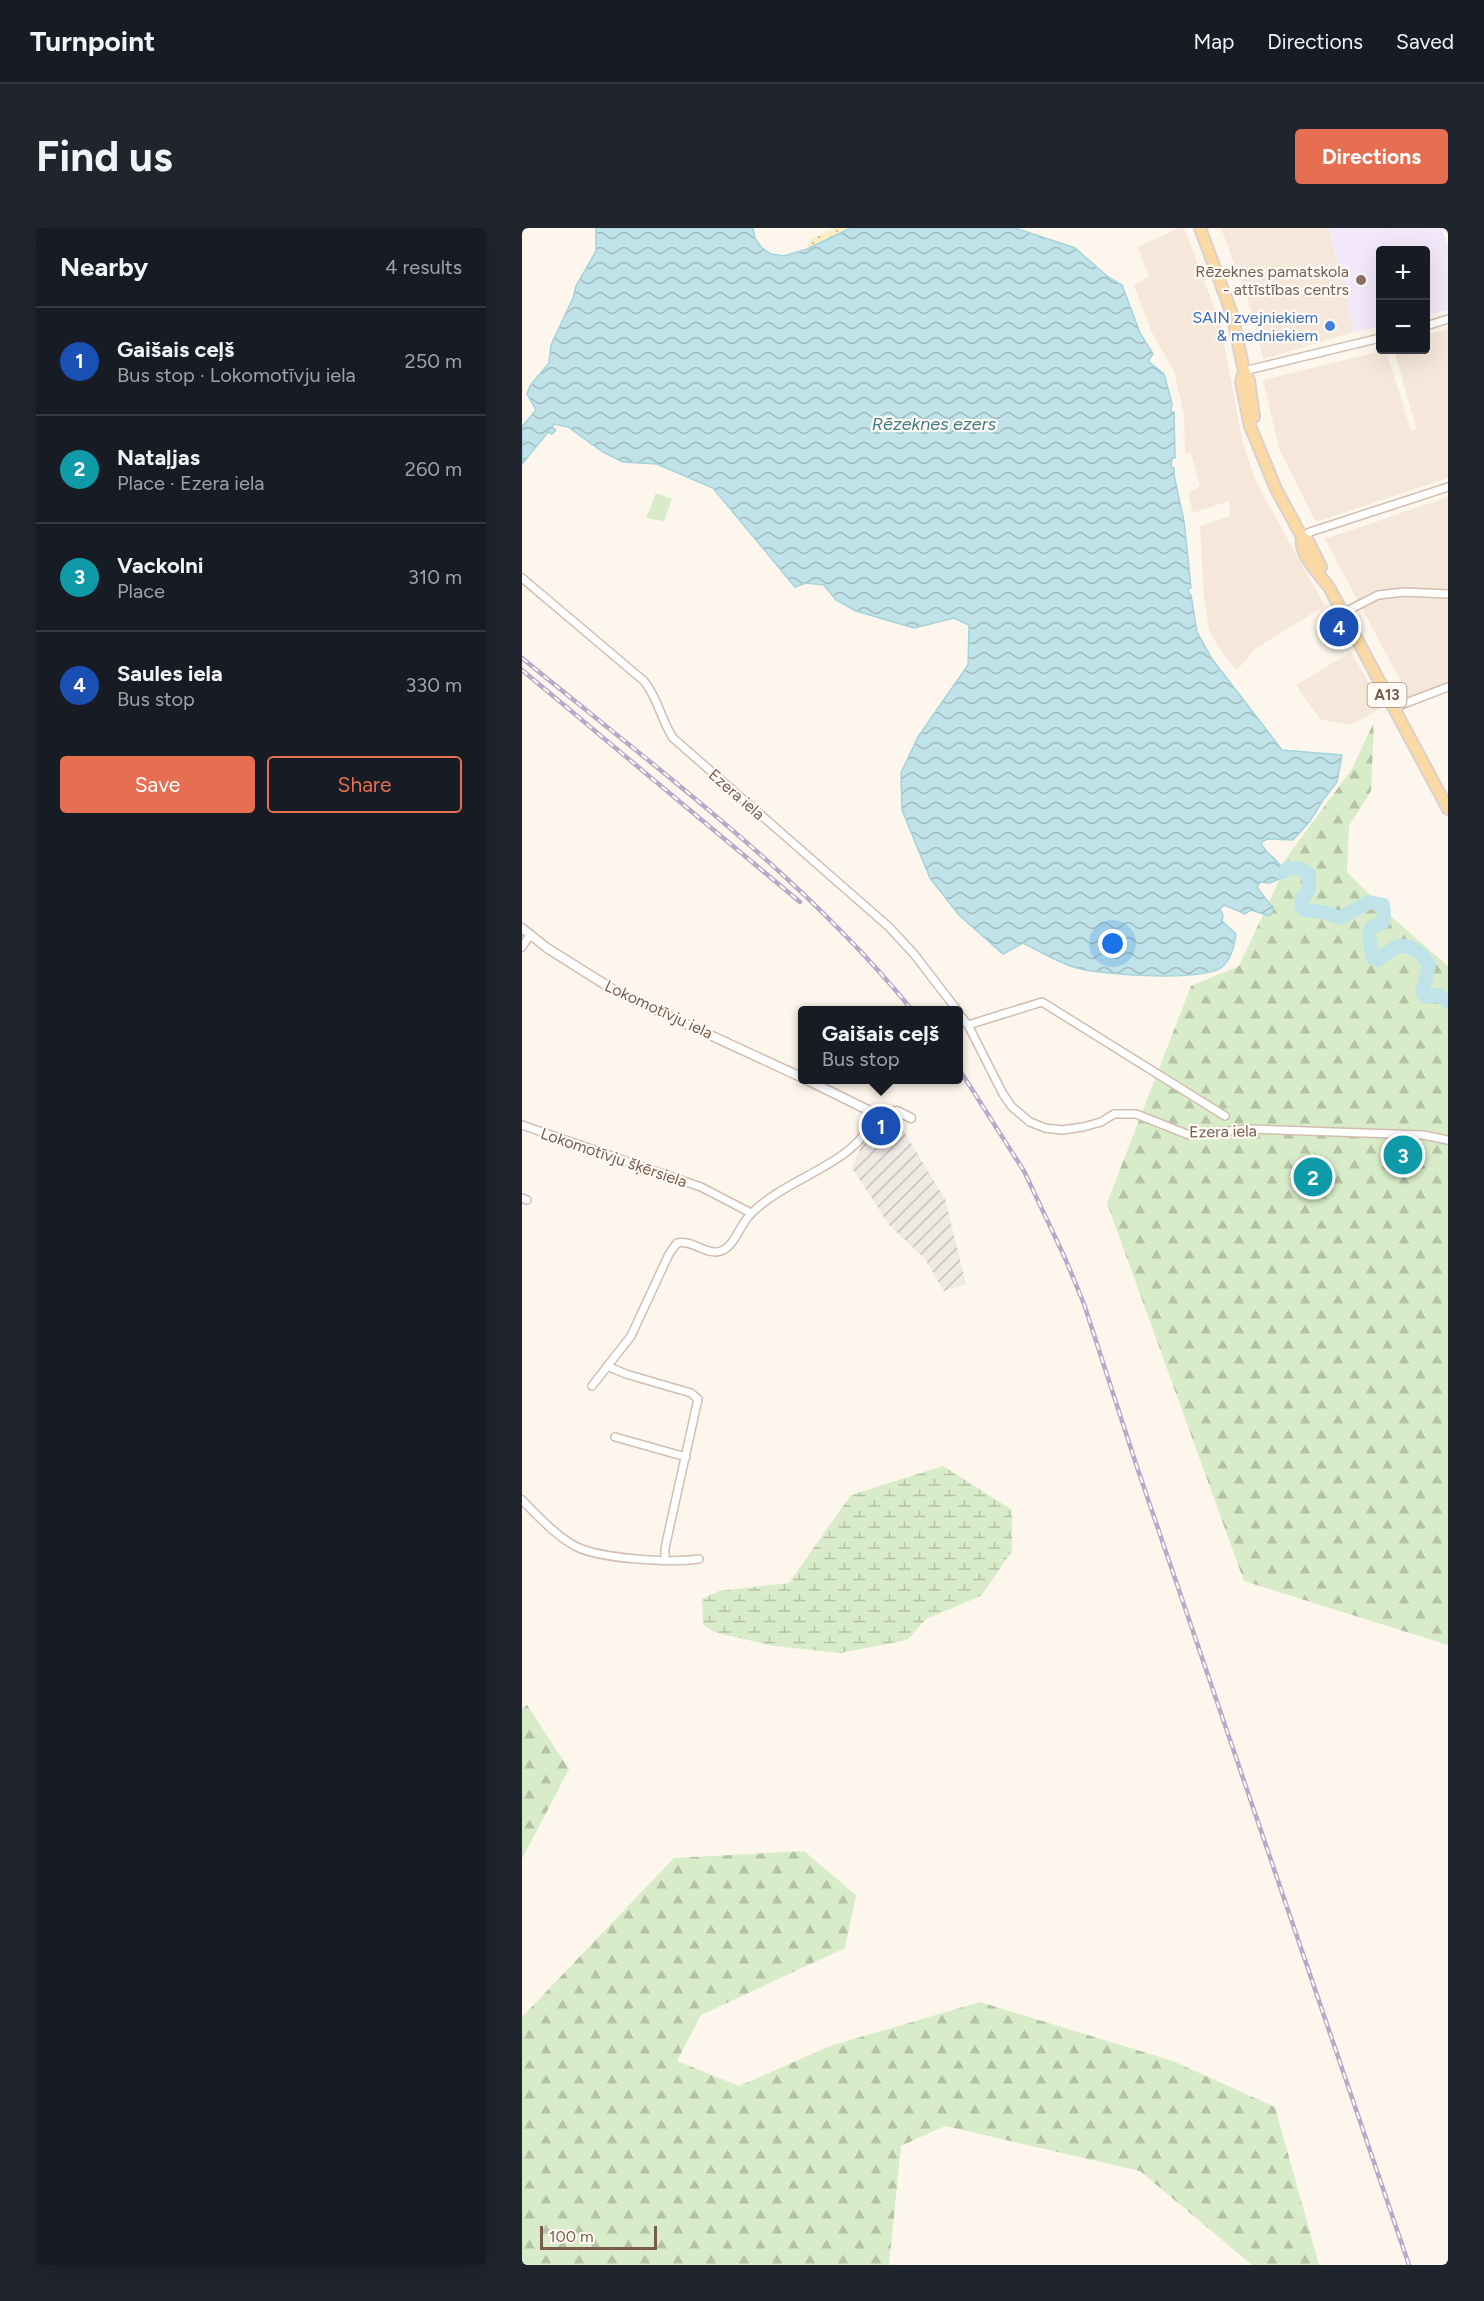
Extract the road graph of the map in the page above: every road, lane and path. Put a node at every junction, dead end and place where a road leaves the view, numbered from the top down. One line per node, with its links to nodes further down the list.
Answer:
1 (1200, 228): 5 (main road, A13)
2 (1448, 319): 3 (street)
3 (1430, 324)
4 (1376, 339): 5 (street)
5 (1244, 371): 7 (main road, A13)
6 (1448, 487): 7 (street)
7 (1302, 537): 10 (main road, A13)
8 (522, 578): 17 (street, Ezera iela)
9 (1448, 594): 10 (street)
10 (1343, 613): 12 (main road, A13)
11 (1448, 687): 12 (street)
12 (1394, 708): 13 (main road, A13)
13 (1448, 809)
14 (522, 928): 15 (street, Lokomotīvju iela)
15 (530, 935): 16 (street); 20 (street, Lokomotīvju iela)
16 (522, 948)
17 (953, 1006)
18 (963, 1018): 19 (street, Ezera iela)
19 (968, 1025): 23 (street); 26 (street, Ezera iela)
20 (798, 1076)
21 (815, 1084): 22 (street, Lokomotīvju iela)
22 (876, 1114): 24 (street, Lokomotīvju iela); 27 (street)
23 (1226, 1116)
24 (911, 1118)
25 (522, 1125): 27 (street, Lokomotīvju šķērsiela)
26 (1448, 1140)
27 (751, 1213): 28 (street)
28 (607, 1366): 29 (street); 31 (street)
29 (592, 1386)
30 (615, 1437): 31 (street)
31 (686, 1457): 33 (street)
32 (522, 1500): 33 (street)
33 (665, 1559): 34 (street)
34 (699, 1559)

